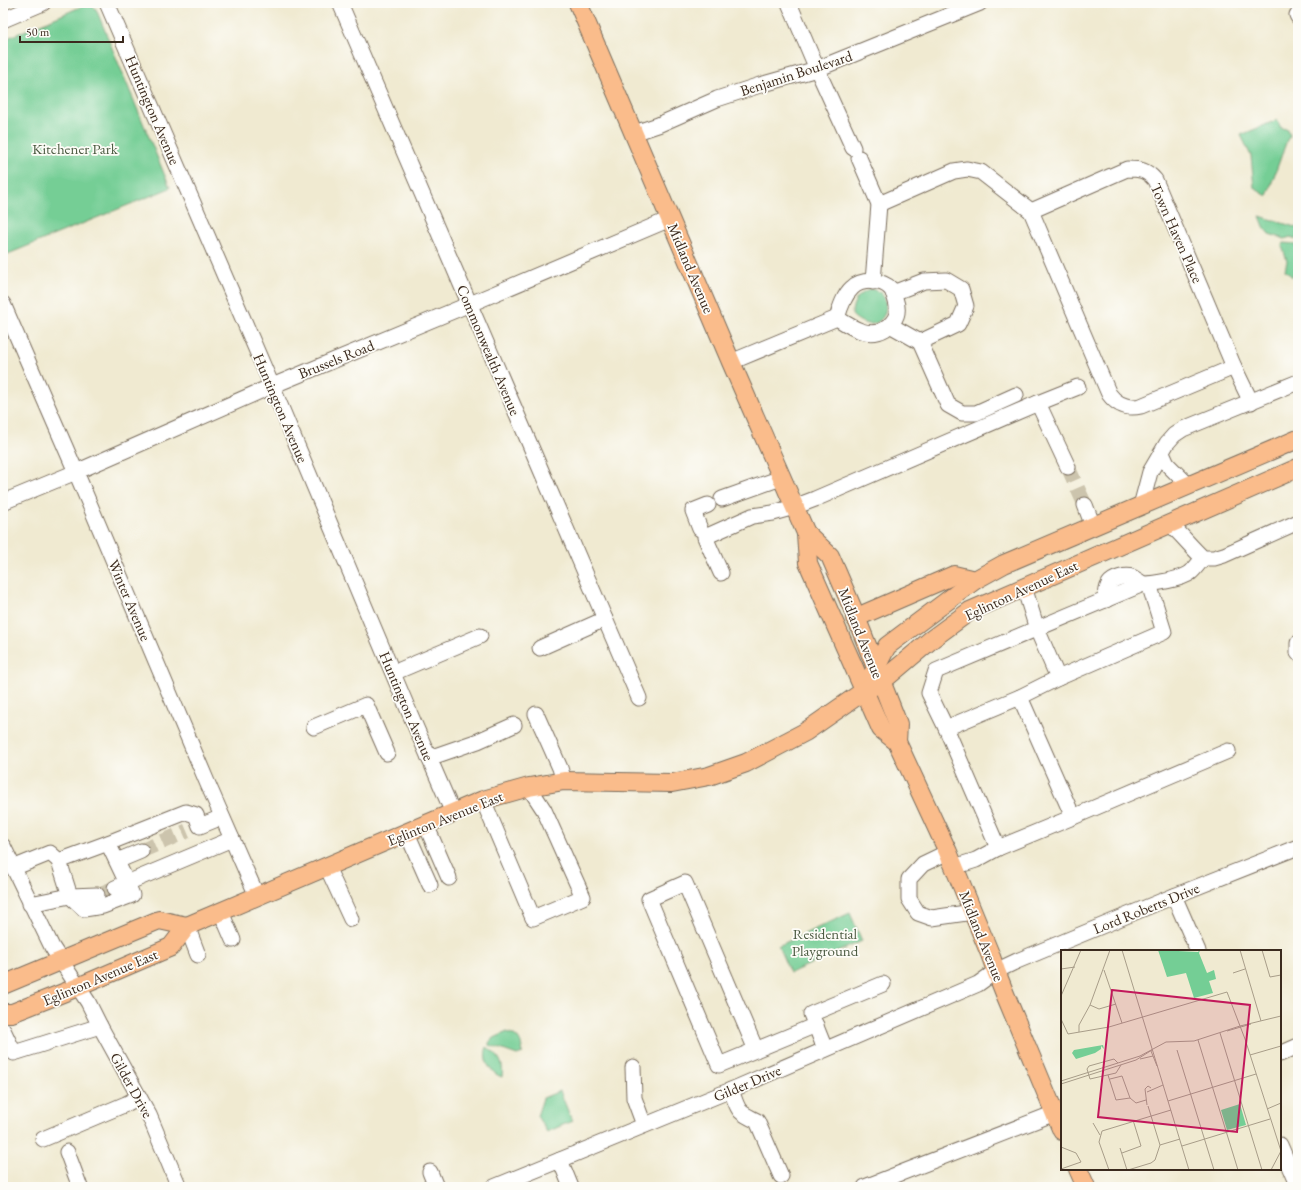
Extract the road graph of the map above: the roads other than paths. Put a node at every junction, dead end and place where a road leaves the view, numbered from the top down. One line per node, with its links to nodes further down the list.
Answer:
1 (43, 3): 7 (street)
2 (106, 3): 23 (street, Huntington Avenue)
3 (340, 3): 16 (street, Commonwealth Avenue)
4 (578, 3): 9 (main road, Midland Avenue)
5 (789, 3): 8 (street)
6 (979, 3): 8 (street, Benjamin Boulevard)
7 (3, 20)
8 (817, 70): 9 (street, Benjamin Boulevard); 10 (street)
9 (634, 133): 12 (main road, Midland Avenue)
10 (879, 204): 11 (street); 13 (street)
11 (1031, 211): 21 (street); 21 (street, Town Haven Place)
12 (670, 219): 16 (street, Brussels Road); 20 (main road, Midland Avenue)
13 (873, 282): 14 (street); 17 (street)
14 (893, 293): 18 (street); 19 (street)
15 (3, 304): 32 (street, Winter Avenue)
16 (470, 304): 23 (street, Brussels Road); 52 (street, Commonwealth Avenue)
17 (837, 318): 18 (street); 20 (street)
18 (890, 325): 19 (street)
19 (920, 342): 25 (street)
20 (731, 362): 33 (main road, Midland Avenue)
21 (1234, 367): 26 (street, Town Haven Place)
22 (1298, 382): 26 (street)
23 (272, 386): 32 (street, Brussels Road); 58 (street, Huntington Avenue)
24 (1078, 387): 27 (street)
25 (1016, 395)
26 (1251, 402): 29 (street)
27 (1038, 403): 30 (street); 40 (street)
28 (1298, 439): 34 (main road, Eglinton Avenue East)
29 (1162, 453): 34 (street); 39 (street)
30 (1068, 466)
31 (1298, 468): 42 (main road, Eglinton Avenue East)
32 (76, 472): 36 (street, Brussels Road); 76 (street, Winter Avenue)
33 (781, 478): 35 (street); 40 (main road, Midland Avenue)
34 (1189, 486): 39 (main road, Eglinton Avenue East)
35 (722, 499)
36 (3, 502)
37 (708, 505): 44 (street)
38 (1085, 505): 43 (street)
39 (1141, 506): 43 (main road, Eglinton Avenue East)
40 (794, 507): 45 (main road, Midland Avenue); 47 (street)
41 (1298, 522): 46 (street)
42 (1170, 524): 46 (street); 50 (main road, Eglinton Avenue East)
43 (1093, 526): 48 (main road, Eglinton Avenue East)
44 (700, 529)
45 (806, 533): 51 (main road, Midland Avenue); 61 (main road, Midland Avenue)
46 (1203, 558): 49 (street)
47 (721, 573)
48 (975, 580): 51 (main road, Eglinton Avenue East); 59 (main road, Eglinton Avenue East)
49 (1146, 584): 53 (street); 60 (street)
50 (1024, 587): 53 (street); 59 (main road, Eglinton Avenue East)
51 (856, 618): 59 (main road, Midland Avenue)
52 (605, 619): 56 (street); 63 (street, Commonwealth Avenue)
53 (1037, 629): 60 (street); 67 (street)
54 (480, 636): 58 (street)
55 (1298, 643): 57 (street)
56 (540, 648)
57 (1298, 653)
58 (392, 673): 71 (street, Huntington Avenue)
59 (878, 675): 61 (main road, Eglinton Avenue East); 68 (main road, Midland Avenue)
60 (1058, 678): 62 (street)
61 (864, 691): 68 (main road, Midland Avenue); 72 (main road, Eglinton Avenue East)
62 (1020, 697): 67 (street); 77 (street)
63 (639, 698)
64 (536, 714): 72 (street)
65 (514, 725): 71 (street)
66 (314, 728): 70 (street)
67 (946, 728): 84 (street)
68 (897, 742): 86 (main road, Midland Avenue)
69 (1228, 751): 77 (street)
70 (387, 753)
71 (429, 758): 75 (street, Huntington Avenue)
72 (564, 781): 73 (main road, Eglinton Avenue East)
73 (529, 787): 74 (main road, Eglinton Avenue East); 74 (street)
74 (483, 800): 75 (main road, Eglinton Avenue East)
75 (454, 813): 78 (main road, Eglinton Avenue East)
76 (222, 817): 80 (street, Winter Avenue); 81 (street)
77 (1073, 817): 84 (street)
78 (426, 825): 79 (main road, Eglinton Avenue East); 91 (street)
79 (407, 833): 89 (main road, Eglinton Avenue East); 93 (street)
80 (232, 839): 92 (street); 96 (street, Winter Avenue)
81 (108, 843): 87 (street); 88 (street)
82 (3, 846): 90 (street, Gilder Drive)
83 (1298, 847): 97 (street, Lord Roberts Drive)
84 (998, 848): 86 (street)
85 (141, 850): 88 (street)
86 (951, 859): 100 (main road, Midland Avenue); 100 (street)
87 (59, 861): 90 (street); 95 (street)
88 (117, 861): 92 (street)
89 (327, 867): 96 (main road, Eglinton Avenue East); 101 (street)
90 (13, 868): 98 (street, Gilder Drive)
91 (449, 878)
92 (121, 885): 95 (street)
93 (430, 885)
94 (98, 895): 95 (street)
95 (70, 896): 98 (street)
96 (257, 896): 99 (main road, Eglinton Avenue East)
97 (1174, 896): 104 (street); 107 (street, Lord Roberts Drive)
98 (30, 904): 106 (street, Gilder Drive)
99 (221, 912): 102 (main road, Eglinton Avenue East); 103 (street)
100 (973, 912): 107 (main road, Midland Avenue)
101 (350, 919)
102 (187, 926): 105 (street); 106 (main road, Eglinton Avenue East); 110 (main road, Eglinton Avenue East)
103 (233, 940)
104 (1198, 950)
105 (198, 955)
106 (62, 961): 109 (main road, Eglinton Avenue East); 110 (street, Gilder Drive)
107 (996, 971): 117 (street, Gilder Drive); 122 (main road, Midland Avenue)
108 (883, 984): 112 (street)
109 (3, 985)
110 (78, 987): 111 (main road, Eglinton Avenue East); 113 (street, Gilder Drive)
111 (3, 1013)
112 (816, 1025): 116 (street); 117 (street)
113 (100, 1026): 114 (street); 121 (street, Gilder Drive)
114 (3, 1030)
115 (1298, 1046): 118 (street)
116 (756, 1050): 116 (street)
117 (826, 1050): 120 (street, Gilder Drive)
118 (1281, 1054)
119 (633, 1067): 123 (street)
120 (731, 1090): 123 (street, Gilder Drive); 131 (street)
121 (139, 1097): 125 (street); 133 (street, Gilder Drive)
122 (1055, 1113): 124 (main road, Midland Avenue); 137 (street)
123 (644, 1125): 128 (street, Gilder Drive)
124 (1061, 1128)
125 (43, 1139)
126 (1281, 1147): 139 (street)
127 (67, 1152): 132 (street)
128 (560, 1160): 135 (street, Gilder Drive); 136 (street)
129 (1078, 1170): 138 (main road)
130 (430, 1172): 134 (street)
131 (781, 1176)
132 (80, 1187)
133 (179, 1187)
134 (436, 1187)
135 (494, 1187)
136 (571, 1187)
137 (865, 1187)
138 (1086, 1187)
139 (1298, 1187)

